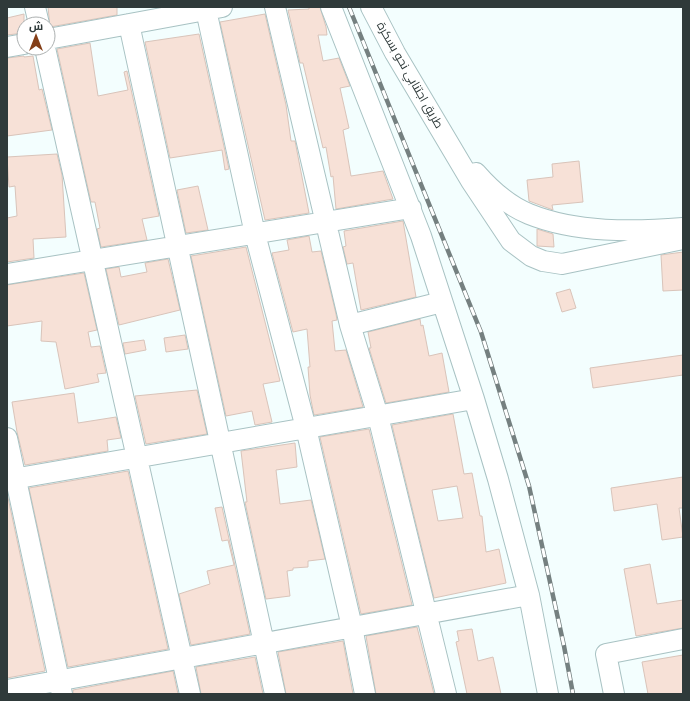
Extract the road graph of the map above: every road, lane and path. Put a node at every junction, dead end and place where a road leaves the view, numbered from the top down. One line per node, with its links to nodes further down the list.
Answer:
1 (275, 7): 11 (street)
2 (331, 7): 10 (street)
3 (371, 7): 9 (street, طريق اجتنابي نحو بسكرة)
4 (214, 8): 5 (street); 13 (street)
5 (155, 13): 6 (street)
6 (129, 24): 7 (street); 15 (street)
7 (56, 38)
8 (47, 56): 16 (street)
9 (449, 143): 12 (street, طريق اجتنابي نحو بسكرة); 14 (street, طريق اجتنابي نحو بسكرة)
10 (411, 208): 11 (street); 18 (street)
11 (325, 222): 13 (street); 19 (street)
12 (683, 228)
13 (255, 234): 15 (street); 22 (street)
14 (683, 239)
15 (177, 247): 16 (street); 24 (street)
16 (92, 260): 17 (street); 25 (street)
17 (7, 274)
18 (442, 302): 19 (street); 20 (street)
19 (350, 325): 21 (street)
20 (474, 399): 21 (street); 27 (street)
21 (378, 416): 22 (street); 28 (street)
22 (306, 428): 24 (street); 29 (street)
23 (7, 438): 26 (street)
24 (220, 444): 25 (street); 31 (street)
25 (137, 457): 26 (street); 32 (street)
26 (11, 479): 33 (street)
27 (529, 595): 28 (street); 39 (street)
28 (427, 614): 29 (street); 38 (street)
29 (352, 627): 31 (street); 37 (street)
30 (683, 639): 40 (street)
31 (264, 644): 32 (street); 36 (street)
32 (182, 658): 33 (street); 35 (street)
33 (61, 687): 34 (street)
34 (7, 690)
35 (190, 694)
36 (275, 694)
37 (366, 694)
38 (446, 694)
39 (548, 694)
40 (614, 694)

